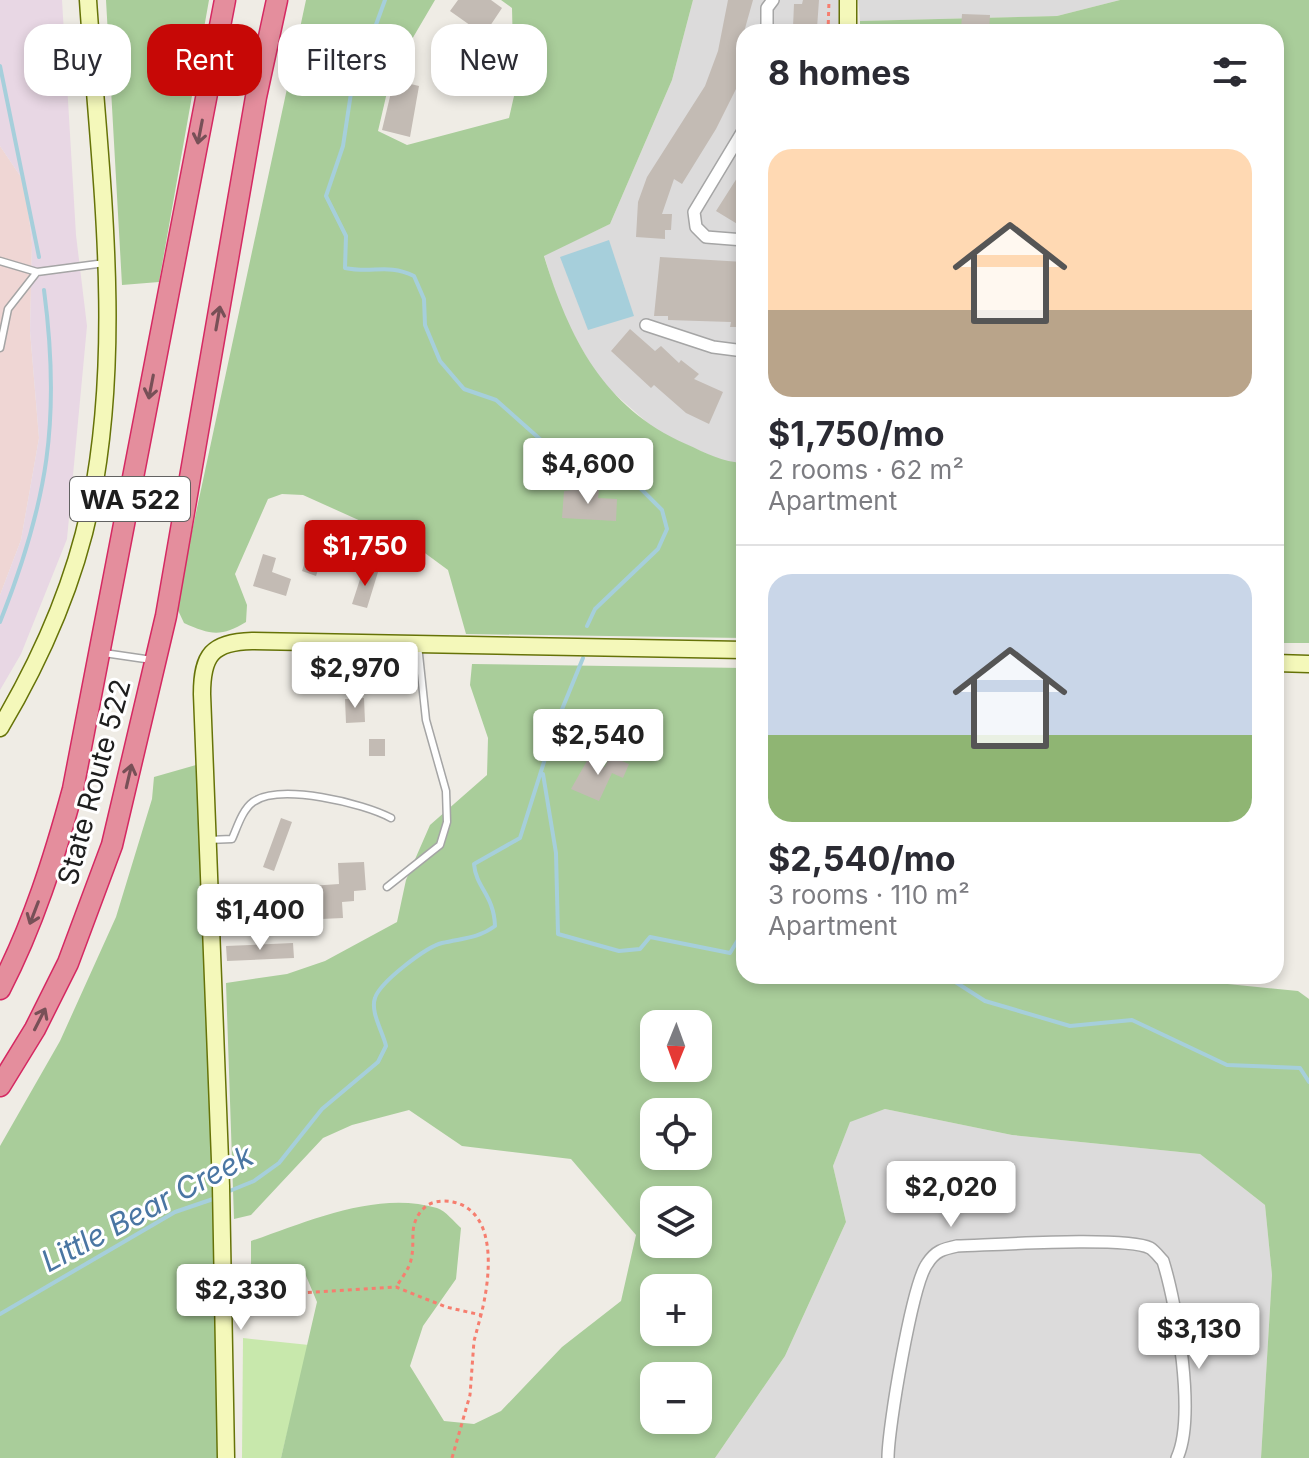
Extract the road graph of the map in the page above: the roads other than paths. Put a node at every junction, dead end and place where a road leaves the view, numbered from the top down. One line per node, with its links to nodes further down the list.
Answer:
1 (88, 0): 11 (street)
2 (225, 0): 18 (highway, WA 522, one-way to 18)
3 (277, 0): 19 (highway, State Route 522 / WA 522, one-way to 3)
4 (773, 0): 6 (street)
5 (848, 0): 7 (street)
6 (767, 24)
7 (848, 24)
8 (736, 142): 9 (street)
9 (736, 239)
10 (0, 261): 12 (lane)
11 (105, 263): 12 (lane); 22 (street)
12 (37, 272): 14 (lane)
13 (646, 325): 15 (street)
14 (0, 348)
15 (736, 350)
16 (418, 645): 17 (street); 24 (street); 25 (lane)
17 (736, 650)
18 (100, 653): 19 (lane); 26 (highway, WA 522, one-way to 26)
19 (156, 661): 27 (highway, State Route 522 / WA 522, one-way to 19)
20 (1284, 663): 21 (street)
21 (1309, 664)
22 (0, 728)
23 (391, 818): 24 (lane)
24 (208, 840): 28 (street)
25 (387, 887)
26 (0, 989)
27 (0, 1086)
28 (226, 1458)
29 (888, 1458): 30 (street)
30 (1177, 1458)

